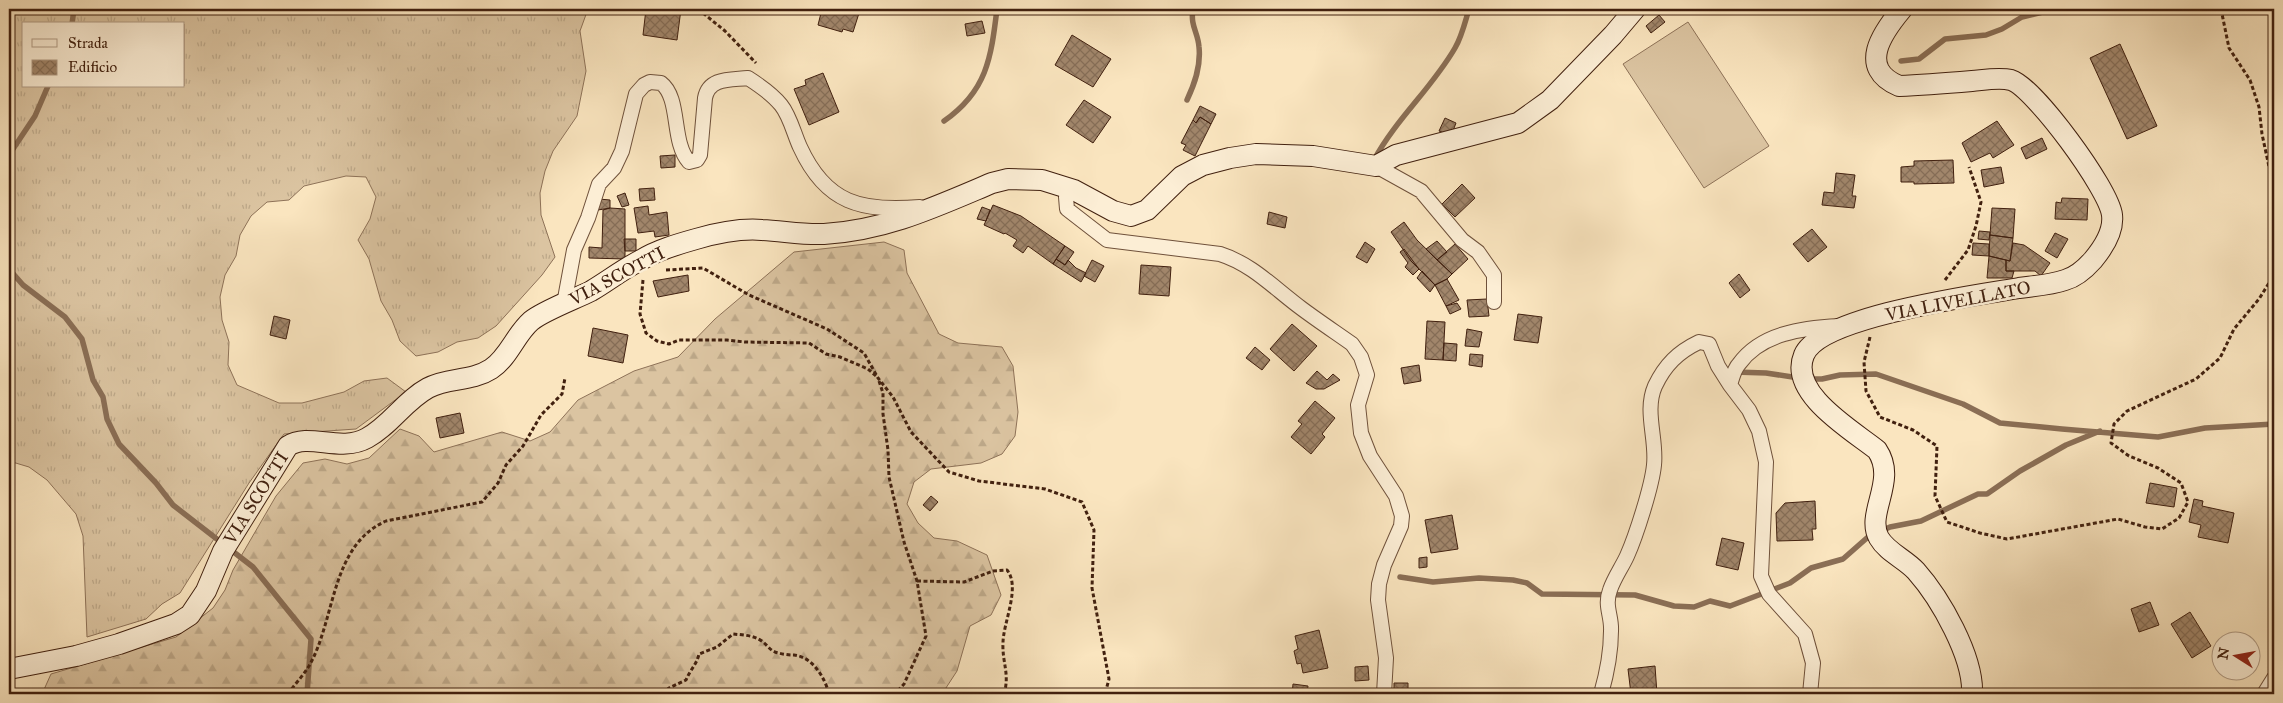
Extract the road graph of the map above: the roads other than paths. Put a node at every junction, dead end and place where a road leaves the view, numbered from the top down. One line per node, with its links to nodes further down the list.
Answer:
1 (1635, 9): 3 (street)
2 (1902, 9): 8 (street, VIA LIVELLATO)
3 (1376, 166): 4 (street, VIA SCOTTI); 6 (street)
4 (1074, 190): 5 (street, VIA SCOTTI); 12 (street)
5 (940, 205): 7 (street, VIA SCOTTI); 7 (street)
6 (1494, 302)
7 (564, 304): 10 (street, VIA SCOTTI)
8 (1844, 326): 9 (street); 15 (street, VIA LIVELLATO)
9 (1730, 386): 13 (street); 14 (street)
10 (9, 669)
11 (2274, 678): 16 (street)
12 (1384, 694)
13 (1601, 694)
14 (1810, 694)
15 (1972, 694)
16 (2264, 694)

